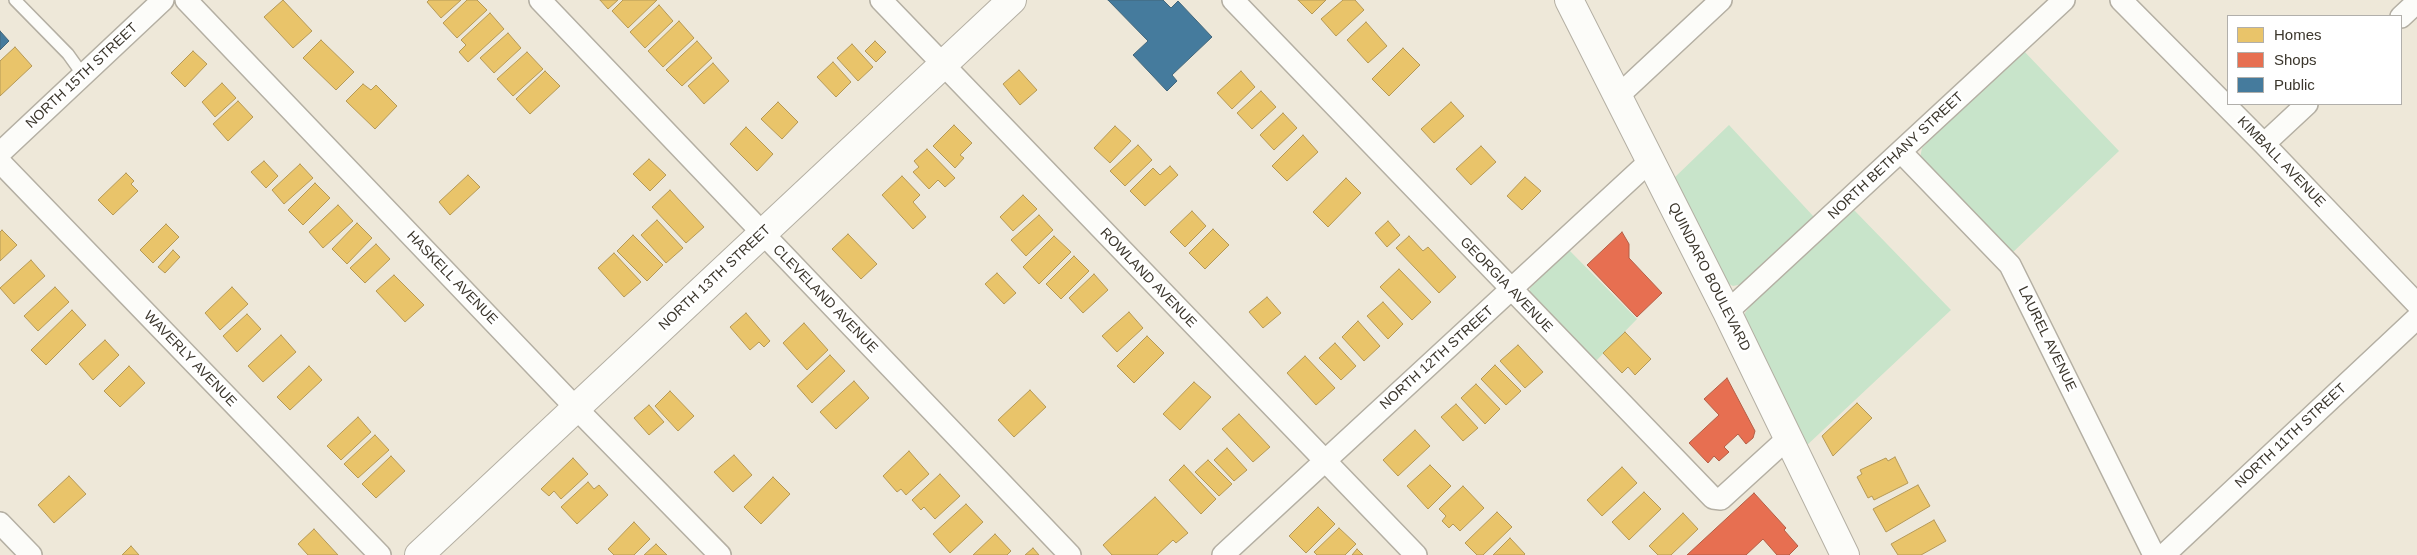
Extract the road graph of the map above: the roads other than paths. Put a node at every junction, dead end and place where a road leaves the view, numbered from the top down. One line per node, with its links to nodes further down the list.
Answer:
1 (15, 0): 15 (lane)
2 (163, 0): 15 (street, NORTH 15TH STREET)
3 (186, 0): 28 (street, HASKELL AVENUE)
4 (540, 0): 23 (street, CLEVELAND AVENUE)
5 (881, 0): 14 (street, ROWLAND AVENUE)
6 (1012, 0): 14 (street, NORTH 13TH STREET)
7 (1233, 0): 24 (street, GEORGIA AVENUE)
8 (1569, 0): 16 (street, QUINDARO BOULEVARD)
9 (1720, 0): 16 (street)
10 (2064, 0): 19 (street, NORTH BETHANY STREET)
11 (2121, 0): 18 (street, KIMBALL AVENUE)
12 (2417, 2): 13 (street)
13 (2402, 16)
14 (942, 65): 23 (street, NORTH 13TH STREET); 30 (street, ROWLAND AVENUE)
15 (83, 75): 20 (street, NORTH 15TH STREET)
16 (1617, 96): 21 (street, QUINDARO BOULEVARD)
17 (2306, 105): 18 (street)
18 (2264, 144): 25 (street, KIMBALL AVENUE)
19 (1901, 152): 26 (street, NORTH BETHANY STREET); 40 (street, LAUREL AVENUE)
20 (0, 153)
21 (1650, 160): 24 (street, NORTH 12TH STREET); 26 (street, QUINDARO BOULEVARD)
22 (0, 162): 33 (street, WAVERLY AVENUE)
23 (762, 234): 28 (street, NORTH 13TH STREET); 36 (street, CLEVELAND AVENUE)
24 (1511, 290): 29 (street, GEORGIA AVENUE); 30 (street, NORTH 12TH STREET)
25 (2417, 304)
26 (1728, 312): 29 (street, QUINDARO BOULEVARD)
27 (2417, 318): 41 (street, NORTH 11TH STREET)
28 (575, 408): 34 (street, NORTH 13TH STREET); 35 (street, HASKELL AVENUE)
29 (1788, 438): 39 (street, QUINDARO BOULEVARD)
30 (1325, 461): 37 (street, NORTH 12TH STREET); 38 (street, ROWLAND AVENUE)
31 (0, 523): 32 (street)
32 (31, 555)
33 (380, 555)
34 (419, 555)
35 (720, 555)
36 (1070, 555)
37 (1223, 555)
38 (1416, 555)
39 (1845, 555)
40 (2154, 555)
41 (2164, 555)

